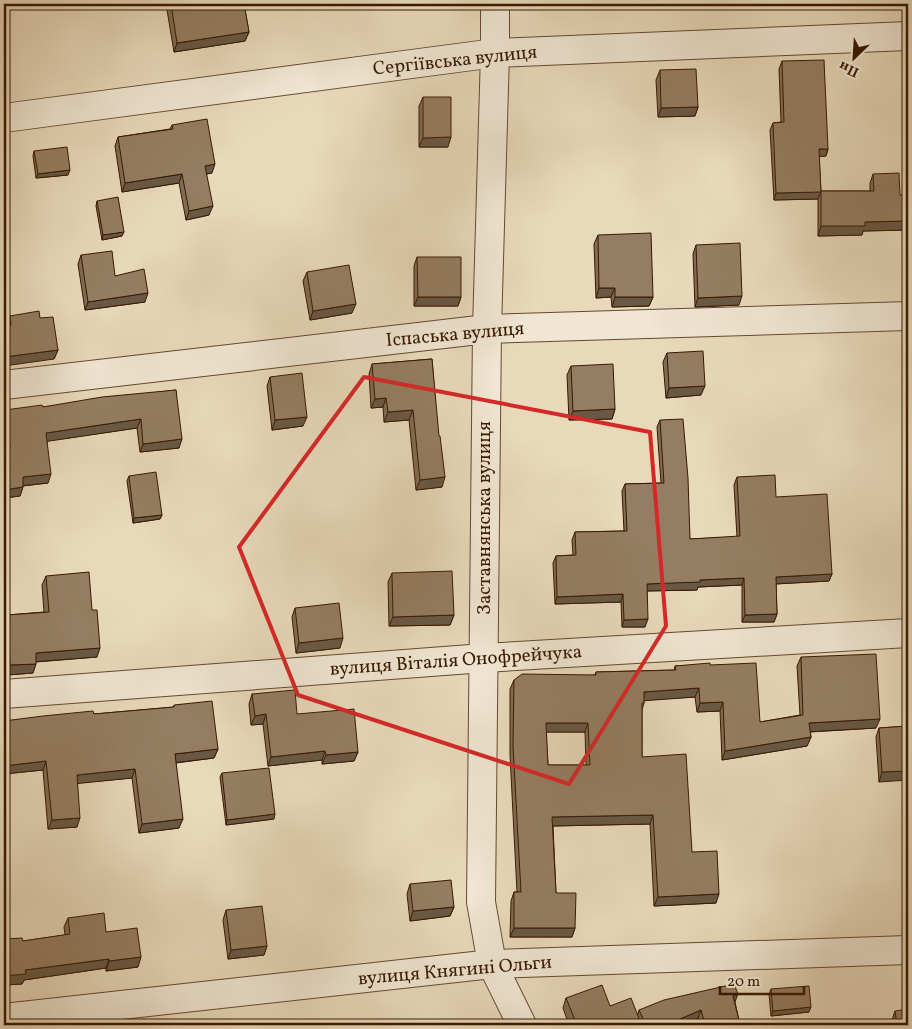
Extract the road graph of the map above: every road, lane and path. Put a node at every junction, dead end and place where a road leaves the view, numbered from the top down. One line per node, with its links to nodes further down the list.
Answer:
1 (495, 4): 3 (street, Заставнянська вулиця)
2 (908, 36): 3 (street, Сергіївська вулиця)
3 (495, 53): 4 (street, Сергіївська вулиця); 6 (street, Заставнянська вулиця)
4 (4, 118)
5 (908, 316): 6 (street, Іспаська вулиця)
6 (487, 329): 7 (street, Іспаська вулиця); 9 (street, Заставнянська вулиця)
7 (4, 385)
8 (908, 633): 9 (street, вулиця Віталія Онофрейчука)
9 (484, 658): 10 (street, вулиця Віталія Онофрейчука); 12 (street, Заставнянська вулиця)
10 (4, 694)
11 (908, 950): 12 (street, вулиця Княгині Ольги)
12 (492, 964): 13 (street, вулиця Княгині Ольги); 14 (street, Заставнянська вулиця)
13 (4, 1018)
14 (522, 1025)

